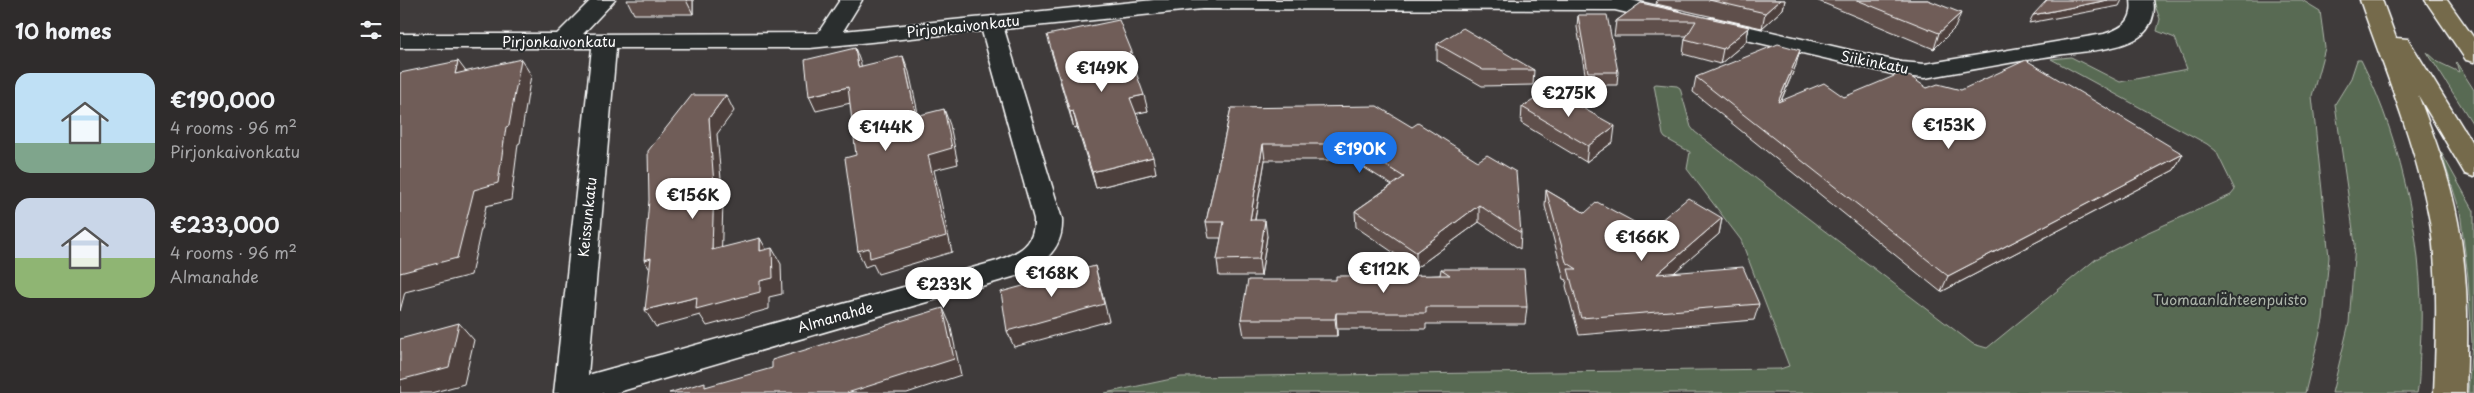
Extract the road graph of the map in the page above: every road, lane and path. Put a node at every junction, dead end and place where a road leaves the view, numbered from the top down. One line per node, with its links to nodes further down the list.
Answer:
1 (604, 0): 8 (street)
2 (851, 0): 10 (street)
3 (2142, 0): 6 (street, Siikinkatu)
4 (2372, 0): 13 (highway); 15 (highway)
5 (2436, 0): 12 (highway)
6 (1615, 2): 7 (street, Pirjonkaivonkatu)
7 (991, 23): 10 (street, Pirjonkaivonkatu); 14 (street, Almanahde)
8 (564, 40): 9 (street, Pirjonkaivonkatu); 11 (street, Pirjonkaivonkatu)
9 (606, 40): 10 (street, Pirjonkaivonkatu); 14 (street, Keissunkatu)
10 (825, 40)
11 (400, 41)
12 (2474, 55)
13 (2474, 168)
14 (570, 393)
15 (2450, 393)

